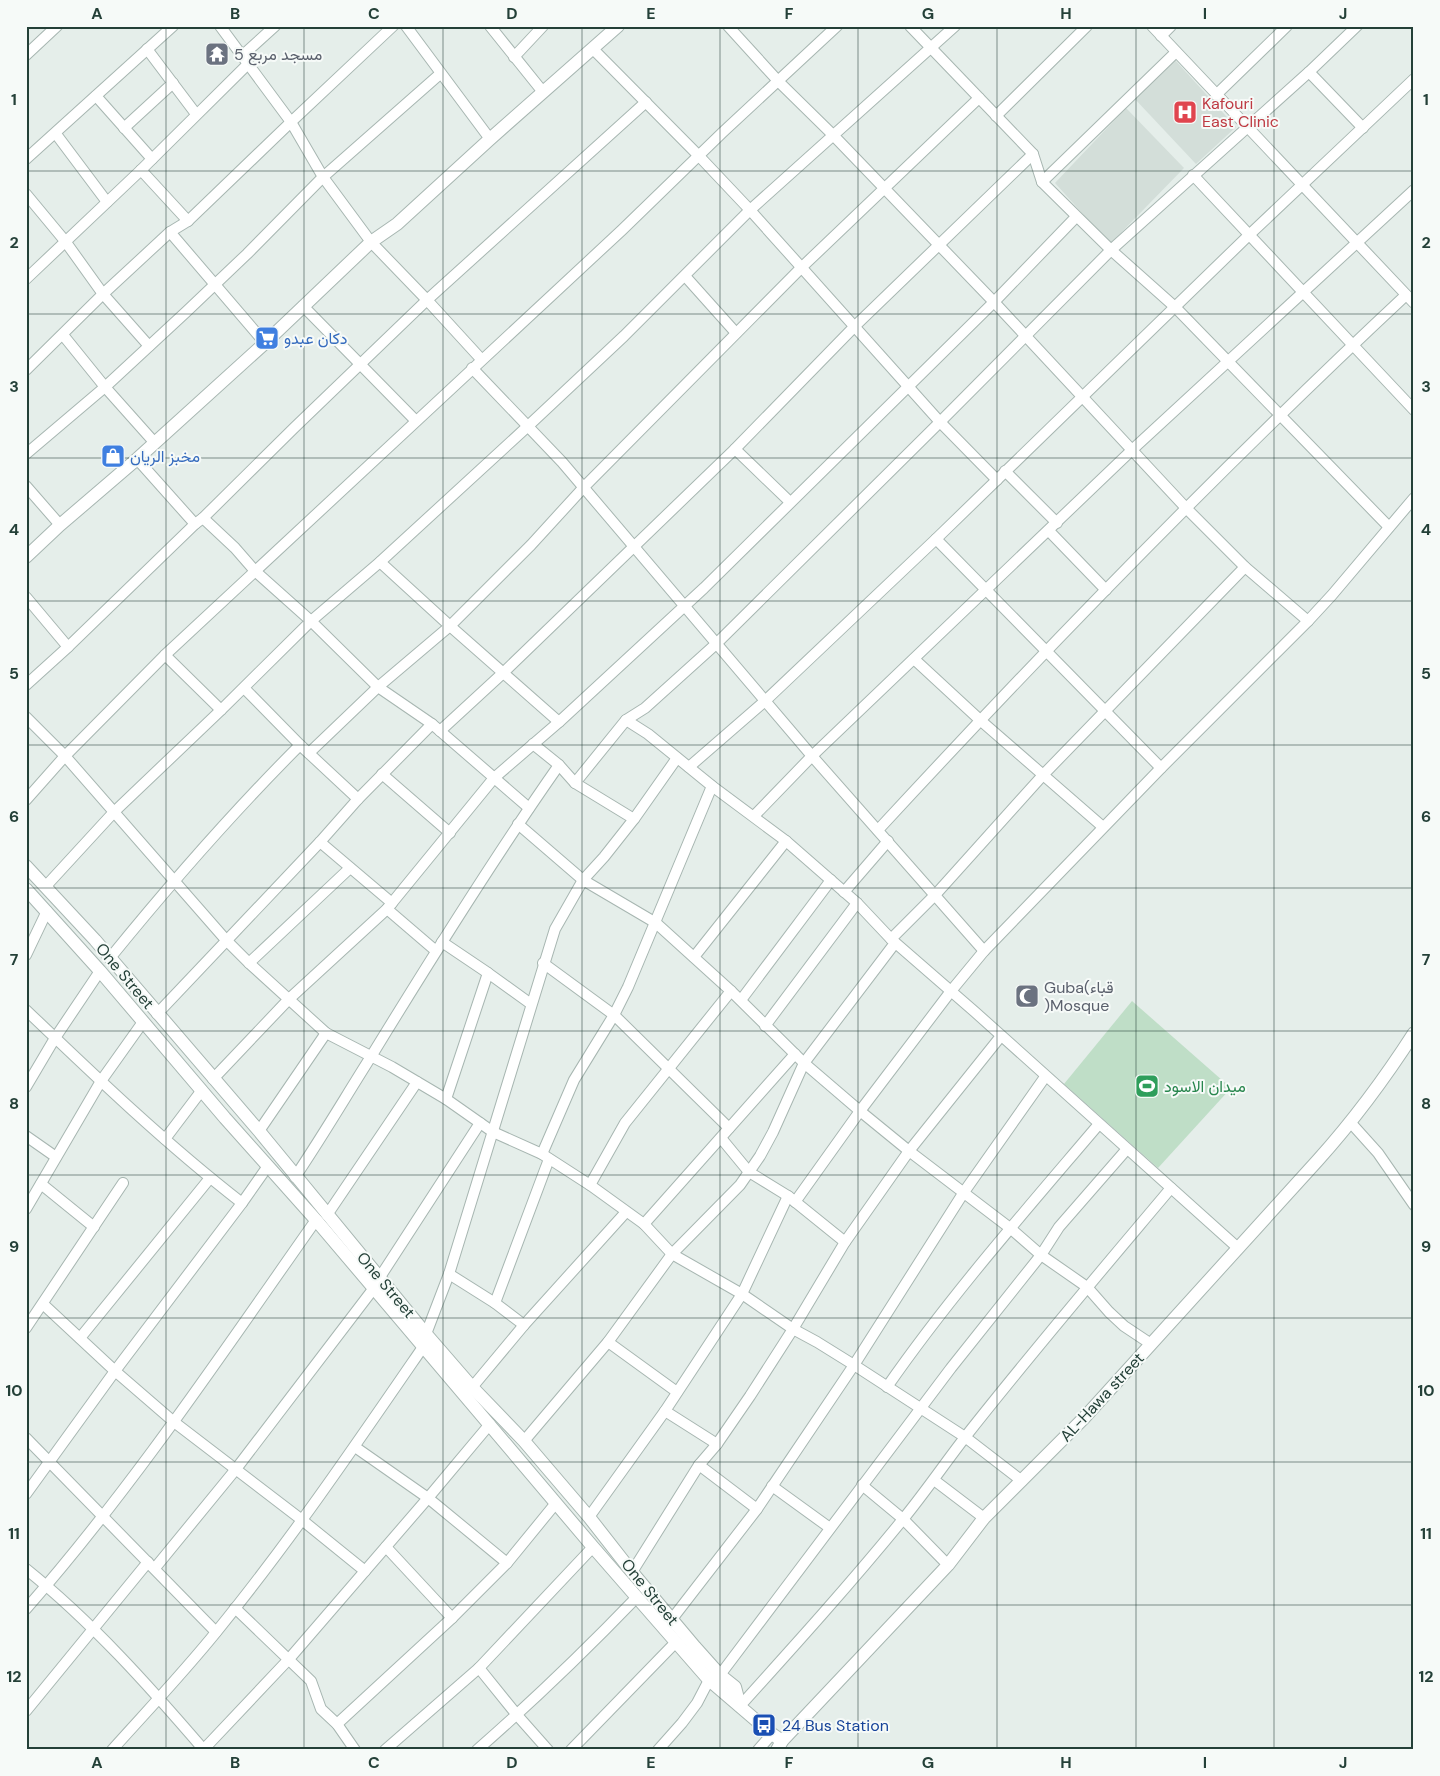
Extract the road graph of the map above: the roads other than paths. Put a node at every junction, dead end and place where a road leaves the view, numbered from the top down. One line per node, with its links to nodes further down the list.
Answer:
1 (57, 26): 24 (street)
2 (173, 26): 21 (street)
3 (220, 26): 26 (street)
4 (274, 26): 26 (street)
5 (393, 26): 39 (street)
6 (406, 26): 28 (street)
7 (490, 26): 25 (street)
8 (542, 26): 25 (street)
9 (618, 26): 22 (street)
10 (728, 26): 30 (street)
11 (838, 26): 30 (street)
12 (910, 26): 20 (street)
13 (956, 26): 20 (street)
14 (1087, 26): 38 (street)
15 (1152, 26): 19 (street)
16 (1171, 26): 19 (street)
17 (1286, 26): 33 (street)
18 (1357, 26): 27 (street)
19 (1160, 36): 23 (street)
20 (932, 48): 35 (street); 44 (street)
21 (147, 49): 31 (street); 34 (street)
22 (592, 49): 32 (street); 36 (street)
23 (1176, 52): 33 (street); 53 (street)
24 (26, 55)
25 (514, 57): 32 (street)
26 (245, 60): 37 (street); 39 (street)
27 (1309, 72): 40 (street); 42 (street)
28 (440, 74): 45 (street); 51 (street)
29 (1414, 79): 42 (street)
30 (779, 82): 44 (street); 47 (street)
31 (173, 83): 37 (street); 41 (street)
32 (543, 92): 45 (street)
33 (1216, 95): 40 (street)
34 (96, 96): 41 (street); 43 (street)
35 (979, 98): 38 (street); 55 (street)
36 (646, 102): 47 (street); 76 (street)
37 (196, 114): 49 (street)
38 (996, 116): 46 (street)
39 (290, 122): 51 (street); 61 (street)
40 (1248, 127): 52 (street); 54 (street)
41 (124, 128): 49 (street)
42 (1363, 128): 54 (street)
43 (56, 134): 48 (street); 58 (street)
44 (833, 135): 55 (street); 59 (street)
45 (490, 139): 65 (street)
46 (1033, 154): 53 (street); 67 (street)
47 (698, 155): 59 (street); 88 (street)
48 (27, 158)
49 (152, 159): 50 (street)
50 (141, 170): 58 (street); 61 (street)
51 (322, 176): 65 (street); 72 (street)
52 (1192, 176): 63 (street); 68 (street)
53 (1042, 182): 60 (street)
54 (1303, 185): 63 (street); 66 (street)
55 (885, 188): 67 (street); 69 (street)
56 (1414, 190): 66 (street)
57 (26, 194): 64 (street)
58 (107, 202): 64 (street)
59 (750, 210): 69 (street); 70 (street)
60 (1076, 217): 68 (street); 77 (street)
61 (188, 221): 62 (street)
62 (170, 232): 72 (street); 74 (street)
63 (1248, 236): 73 (street); 80 (street)
64 (66, 240): 71 (street); 74 (street)
65 (371, 242): 76 (street); 79 (street)
66 (1357, 242): 73 (street); 75 (street)
67 (938, 245): 77 (street); 81 (street)
68 (1111, 250): 80 (street); 84 (street)
69 (801, 268): 81 (street); 82 (street)
70 (685, 276): 82 (street); 100 (street)
71 (26, 279)
72 (215, 283): 85 (street); 87 (street)
73 (1302, 292): 86 (street); 89 (street)
74 (103, 294): 83 (street); 87 (street)
75 (1406, 295): 78 (street); 86 (street)
76 (428, 300): 88 (street); 90 (street)
77 (994, 302): 84 (street); 93 (street)
78 (1414, 303)
79 (302, 306): 85 (street); 90 (street)
80 (1175, 307): 89 (street); 95 (street)
81 (855, 326): 93 (street); 102 (street)
82 (736, 333): 109 (street)
83 (63, 335): 91 (street); 94 (street)
84 (1026, 336): 95 (street); 99 (street)
85 (265, 343): 101 (street)
86 (1353, 345): 96 (street); 97 (street)
87 (149, 346): 94 (street)
88 (481, 359): 92 (street)
89 (1228, 362): 97 (street); 103 (street)
90 (360, 365): 98 (street); 113 (street)
91 (27, 368)
92 (472, 368): 98 (street); 100 (street)
93 (908, 386): 99 (street); 111 (street)
94 (105, 387): 101 (street); 104 (street)
95 (1082, 396): 103 (street); 106 (street)
96 (1414, 410)
97 (1280, 415): 112 (street); 116 (street)
98 (416, 421): 123 (street)
99 (940, 422): 107 (street); 131 (street)
100 (527, 427): 109 (street); 121 (street)
101 (154, 442): 105 (street)
102 (735, 449): 111 (street); 119 (street)
103 (1133, 449): 112 (street); 114 (street)
104 (26, 454)
105 (137, 459): 113 (street); 115 (street)
106 (1005, 471): 107 (street); 114 (street)
107 (996, 480): 118 (street)
108 (26, 486): 115 (street)
109 (584, 487): 119 (street); 130 (street)
110 (1414, 498): 116 (street)
111 (790, 502): 127 (street)
112 (1186, 508): 122 (street); 125 (street)
113 (199, 521): 123 (street); 132 (street)
114 (1057, 523): 117 (street)
115 (60, 525): 120 (street)
116 (1389, 528): 129 (street)
117 (1049, 531): 124 (street); 125 (street)
118 (936, 539): 124 (street); 140 (street)
119 (634, 547): 127 (street); 136 (street)
120 (26, 558)
121 (380, 562): 128 (street); 130 (street)
122 (1245, 567): 129 (street); 142 (street)
123 (255, 571): 128 (street); 134 (street)
124 (986, 590): 133 (street); 135 (street)
125 (1106, 590): 133 (street)
126 (26, 597): 132 (street)
127 (684, 606): 131 (street); 146 (street)
128 (311, 621): 138 (street); 139 (street)
129 (1308, 621): 157 (street)
130 (450, 626): 136 (street); 139 (street)
131 (716, 644): 140 (street); 144 (street)
132 (68, 647): 137 (street)
133 (1046, 652): 142 (street); 145 (street)
134 (165, 655): 141 (street); 152 (street)
135 (914, 659): 145 (street); 153 (street)
136 (503, 673): 146 (street); 148 (street)
137 (26, 685)
138 (244, 688): 141 (street); 150 (street)
139 (378, 688): 147 (street); 151 (street)
140 (765, 701): 153 (street); 156 (street)
141 (221, 710): 166 (street)
142 (1104, 712): 157 (street); 159 (street)
143 (26, 717): 152 (street)
144 (626, 720): 154 (street); 161 (street)
145 (980, 720): 159 (street); 171 (street)
146 (559, 722): 149 (street)
147 (432, 724): 148 (street); 158 (street)
148 (440, 731): 160 (street)
149 (533, 744): 155 (street); 160 (street)
150 (300, 745): 151 (street); 178 (street)
151 (309, 753): 163 (street)
152 (65, 756): 164 (street); 166 (street)
153 (812, 756): 167 (street); 171 (street)
154 (677, 758): 156 (street); 168 (street)
155 (559, 765): 161 (street); 165 (street)
156 (689, 767): 162 (street)
157 (1161, 768): 170 (street)
158 (382, 774): 163 (street); 172 (street)
159 (1043, 775): 170 (street); 184 (street)
160 (494, 778): 165 (street); 172 (street)
161 (575, 783): 168 (street)
162 (712, 786): 167 (street); 188 (street)
163 (358, 799): 175 (street)
164 (26, 800)
165 (529, 808): 169 (street)
166 (114, 812): 178 (street); 181 (street)
167 (754, 816): 173 (street)
168 (634, 819): 179 (street)
169 (518, 824): 179 (street); 191 (street)
170 (1104, 828): 192 (street)
171 (878, 830): 174 (street)
172 (450, 834): 186 (street)
173 (786, 841): 180 (street); 194 (street)
174 (888, 841): 183 (street); 184 (street)
175 (320, 842): 177 (street); 189 (street)
176 (26, 866): 181 (street, One Street)
177 (350, 868): 186 (street); 196 (street)
178 (174, 879): 189 (street); 195 (street)
179 (583, 880): 188 (street); 197 (street)
180 (831, 880): 183 (street); 203 (street)
181 (46, 886): 195 (street, One Street)
182 (26, 889): 187 (street, One Street)
183 (844, 892): 185 (street)
184 (936, 894): 190 (street); 192 (street)
185 (858, 902): 190 (street); 209 (street)
186 (389, 906): 191 (street); 202 (street)
187 (47, 911): 193 (street); 198 (street, One Street)
188 (656, 923): 194 (street); 207 (street)
189 (226, 940): 196 (street); 206 (street)
190 (893, 941): 201 (street); 216 (street)
191 (439, 947): 199 (street); 215 (street)
192 (984, 951): 201 (street)
193 (26, 955)
194 (694, 957): 200 (street)
195 (110, 958): 206 (street, One Street)
196 (249, 963): 202 (street)
197 (543, 963): 204 (street); 207 (street)
198 (100, 971): 208 (street, One Street); 213 (street)
199 (488, 973): 204 (street); 224 (street)
200 (731, 991): 203 (street); 217 (street)
201 (951, 992): 212 (street); 226 (street)
202 (289, 999): 210 (street); 219 (street)
203 (741, 1000): 209 (street)
204 (531, 1004): 233 (street)
205 (26, 1010): 213 (street)
206 (157, 1014): 219 (street, One Street)
207 (614, 1015): 217 (street); 240 (street)
208 (143, 1022): 220 (street); 223 (street, One Street)
209 (765, 1026): 214 (street)
210 (326, 1033): 215 (street); 232 (street)
211 (1414, 1033): 229 (street, AL-Hawa street)
212 (1001, 1036): 218 (street); 238 (street)
213 (55, 1038): 220 (street); 222 (street)
214 (795, 1054): 216 (street); 231 (street)
215 (370, 1057): 221 (street); 244 (street)
216 (804, 1063): 226 (street); 242 (street)
217 (670, 1069): 231 (street); 247 (street)
218 (1046, 1077): 230 (street); 249 (street)
219 (213, 1079): 225 (street, One Street)
220 (101, 1081): 236 (street); 239 (street)
221 (417, 1082): 224 (street); 255 (street)
222 (26, 1086)
223 (202, 1090): 227 (street, One Street); 236 (street)
224 (446, 1099): 228 (street)
225 (239, 1108): 227 (street); 232 (street, One Street)
226 (860, 1111): 238 (street); 250 (street)
227 (225, 1118): 241 (street, One Street)
228 (480, 1123): 233 (street); 264 (street)
229 (1351, 1123): 252 (street); 260 (street, AL-Hawa street)
230 (1099, 1124): 237 (street); 258 (street)
231 (729, 1128): 235 (street)
232 (258, 1131): 244 (street, One Street)
233 (493, 1132): 240 (street); 263 (street)
234 (26, 1136): 239 (street)
235 (721, 1138): 242 (street); 256 (street)
236 (165, 1139): 243 (street)
237 (1126, 1150): 248 (street); 262 (street)
238 (909, 1151): 249 (street); 259 (street)
239 (56, 1157): 246 (street)
240 (546, 1157): 247 (street); 267 (street)
241 (268, 1166): 251 (street); 255 (street, One Street)
242 (749, 1172): 250 (street); 261 (street)
243 (210, 1178): 251 (street); 272 (street)
244 (296, 1178): 255 (street, One Street)
245 (123, 1183): 257 (street)
246 (41, 1184): 253 (street); 257 (street)
247 (590, 1186): 254 (street)
248 (1171, 1188): 260 (street); 265 (street)
249 (964, 1192): 258 (street); 276 (street)
250 (792, 1199): 259 (street); 266 (street)
251 (242, 1203): 277 (street)
252 (1414, 1205)
253 (26, 1208)
254 (626, 1212): 256 (street); 269 (street)
255 (321, 1218): 264 (street, One Street); 283 (street)
256 (644, 1224): 261 (street)
257 (94, 1227): 268 (street)
258 (1010, 1228): 262 (street); 278 (street)
259 (845, 1242): 271 (street)
260 (1238, 1248): 275 (street, AL-Hawa street)
261 (672, 1254): 266 (street); 274 (street)
262 (1041, 1254): 265 (street); 282 (street)
263 (449, 1274): 267 (street); 273 (street)
264 (377, 1283): 273 (street, One Street); 292 (street)
265 (1087, 1287): 275 (street); 285 (street)
266 (742, 1294): 271 (street); 280 (street)
267 (495, 1303): 269 (street)
268 (42, 1304): 270 (street); 272 (street)
269 (524, 1326): 279 (street)
270 (26, 1328)
271 (793, 1329): 276 (street); 288 (street)
272 (80, 1338): 277 (street)
273 (424, 1340): 279 (street, One Street); 289 (street)
274 (608, 1342): 280 (street); 287 (street)
275 (1151, 1344): 294 (street, AL-Hawa street)
276 (854, 1365): 278 (street); 296 (street)
277 (115, 1371): 283 (street); 290 (street)
278 (887, 1387): 282 (street)
279 (468, 1391): 284 (street, One Street); 287 (street, One Street)
280 (676, 1392): 281 (street)
281 (665, 1410): 288 (street); 302 (street)
282 (920, 1410): 285 (street); 295 (street)
283 (174, 1422): 292 (street); 301 (street)
284 (490, 1424): 298 (street); 299 (street, One Street)
285 (965, 1437): 293 (street); 294 (street)
286 (26, 1438): 290 (street)
287 (524, 1441): 302 (street, One Street)
288 (717, 1444): 291 (street)
289 (354, 1447): 298 (street); 305 (street)
290 (50, 1462): 297 (street); 301 (street)
291 (699, 1465): 300 (street); 314 (street)
292 (236, 1470): 305 (street); 310 (street)
293 (934, 1480): 303 (street); 304 (street)
294 (1022, 1481): 303 (street, AL-Hawa street)
295 (862, 1484): 304 (street); 306 (street)
296 (772, 1486): 300 (street); 306 (street)
297 (26, 1494)
298 (428, 1498): 308 (street); 309 (street)
299 (556, 1502): 307 (street, One Street); 309 (street)
300 (757, 1509): 320 (street)
301 (104, 1516): 310 (street); 315 (street)
302 (589, 1517): 314 (street, One Street)
303 (984, 1518): 311 (street, AL-Hawa street)
304 (903, 1519): 311 (street); 328 (street)
305 (302, 1520): 313 (street); 317 (street)
306 (830, 1528): 326 (street)
307 (593, 1547): 316 (street, One Street); 325 (street)
308 (386, 1548): 313 (street); 319 (street)
309 (507, 1563): 319 (street)
310 (152, 1565): 321 (street); 322 (street)
311 (948, 1565): 332 (street, AL-Hawa street)
312 (26, 1569): 315 (street)
313 (365, 1571): 324 (street)
314 (632, 1572): 320 (street, One Street)
315 (46, 1586): 318 (street); 321 (street)
316 (637, 1597): 323 (street, One Street); 330 (street)
317 (235, 1608): 322 (street); 324 (street)
318 (26, 1609)
319 (452, 1618): 331 (street)
320 (672, 1620): 326 (street, One Street)
321 (92, 1628): 327 (street); 329 (street)
322 (216, 1632): 327 (street)
323 (676, 1642): 326 (street, One Street); 339 (street)
324 (289, 1659): 331 (street); 334 (street)
325 (479, 1668): 330 (street); 336 (street)
326 (714, 1678): 328 (street, One Street); 340 (street)
327 (160, 1697): 333 (street); 334 (street)
328 (740, 1706): 332 (street, One Street)
329 (26, 1711)
330 (517, 1715): 337 (street); 338 (street)
331 (337, 1724): 335 (street)
332 (777, 1742): 341 (street)
333 (112, 1750)
334 (204, 1750)
335 (355, 1750)
336 (385, 1750)
337 (477, 1750)
338 (548, 1750)
339 (571, 1750)
340 (658, 1750)
341 (758, 1750)

